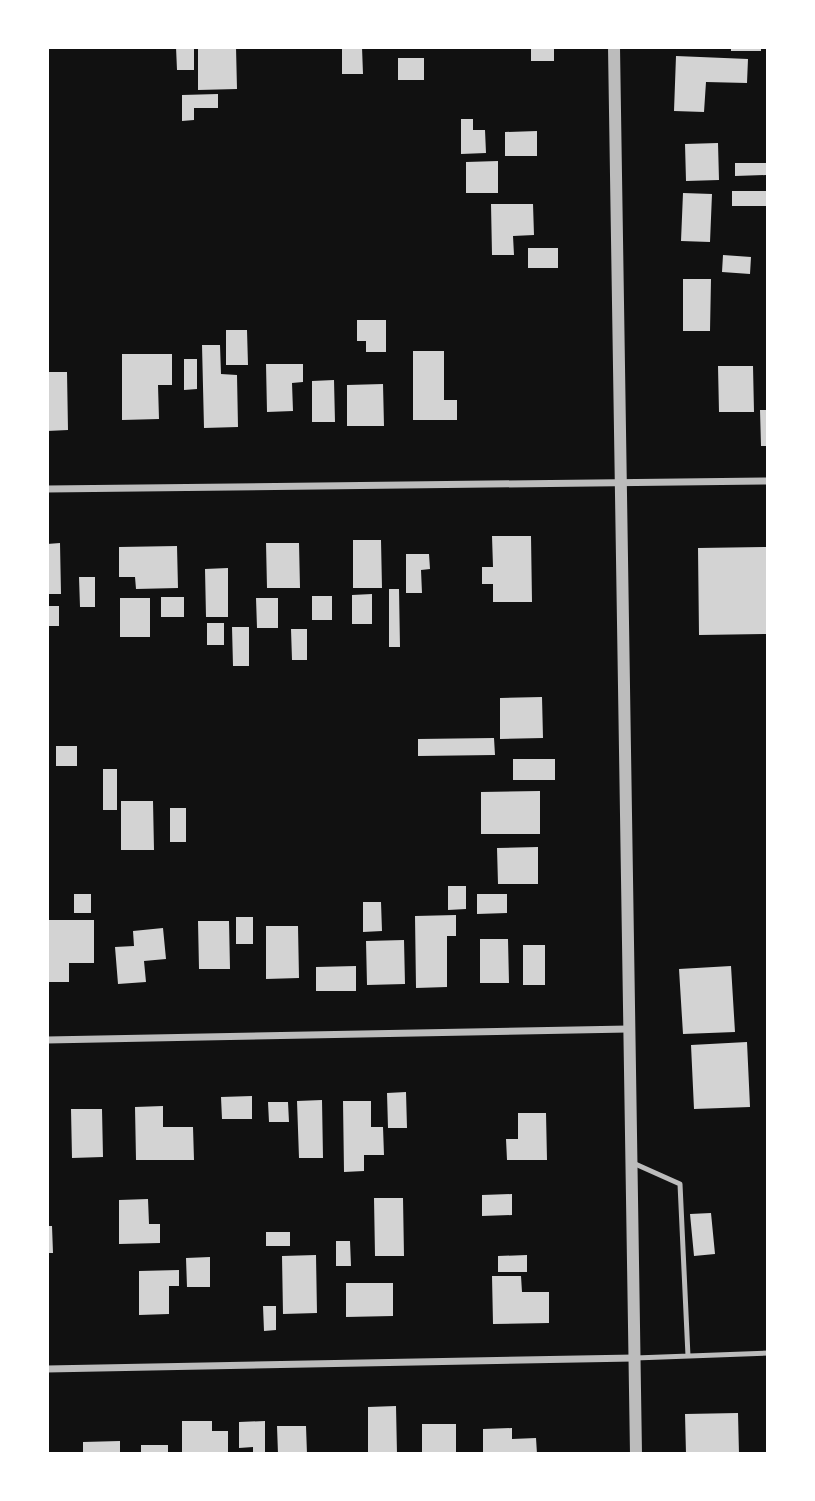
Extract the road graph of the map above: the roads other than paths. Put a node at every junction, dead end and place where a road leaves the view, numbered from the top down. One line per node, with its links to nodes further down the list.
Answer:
1 (614, 47): 2 (street)
2 (619, 480): 3 (street); 4 (street); 5 (street)
3 (768, 481)
4 (47, 489)
5 (628, 1029): 6 (street); 7 (street)
6 (47, 1040)
7 (631, 1162): 9 (lane); 10 (street)
8 (768, 1353): 9 (lane)
9 (688, 1356): 10 (lane)
10 (634, 1358): 11 (street); 12 (street)
11 (47, 1369)
12 (636, 1454)

